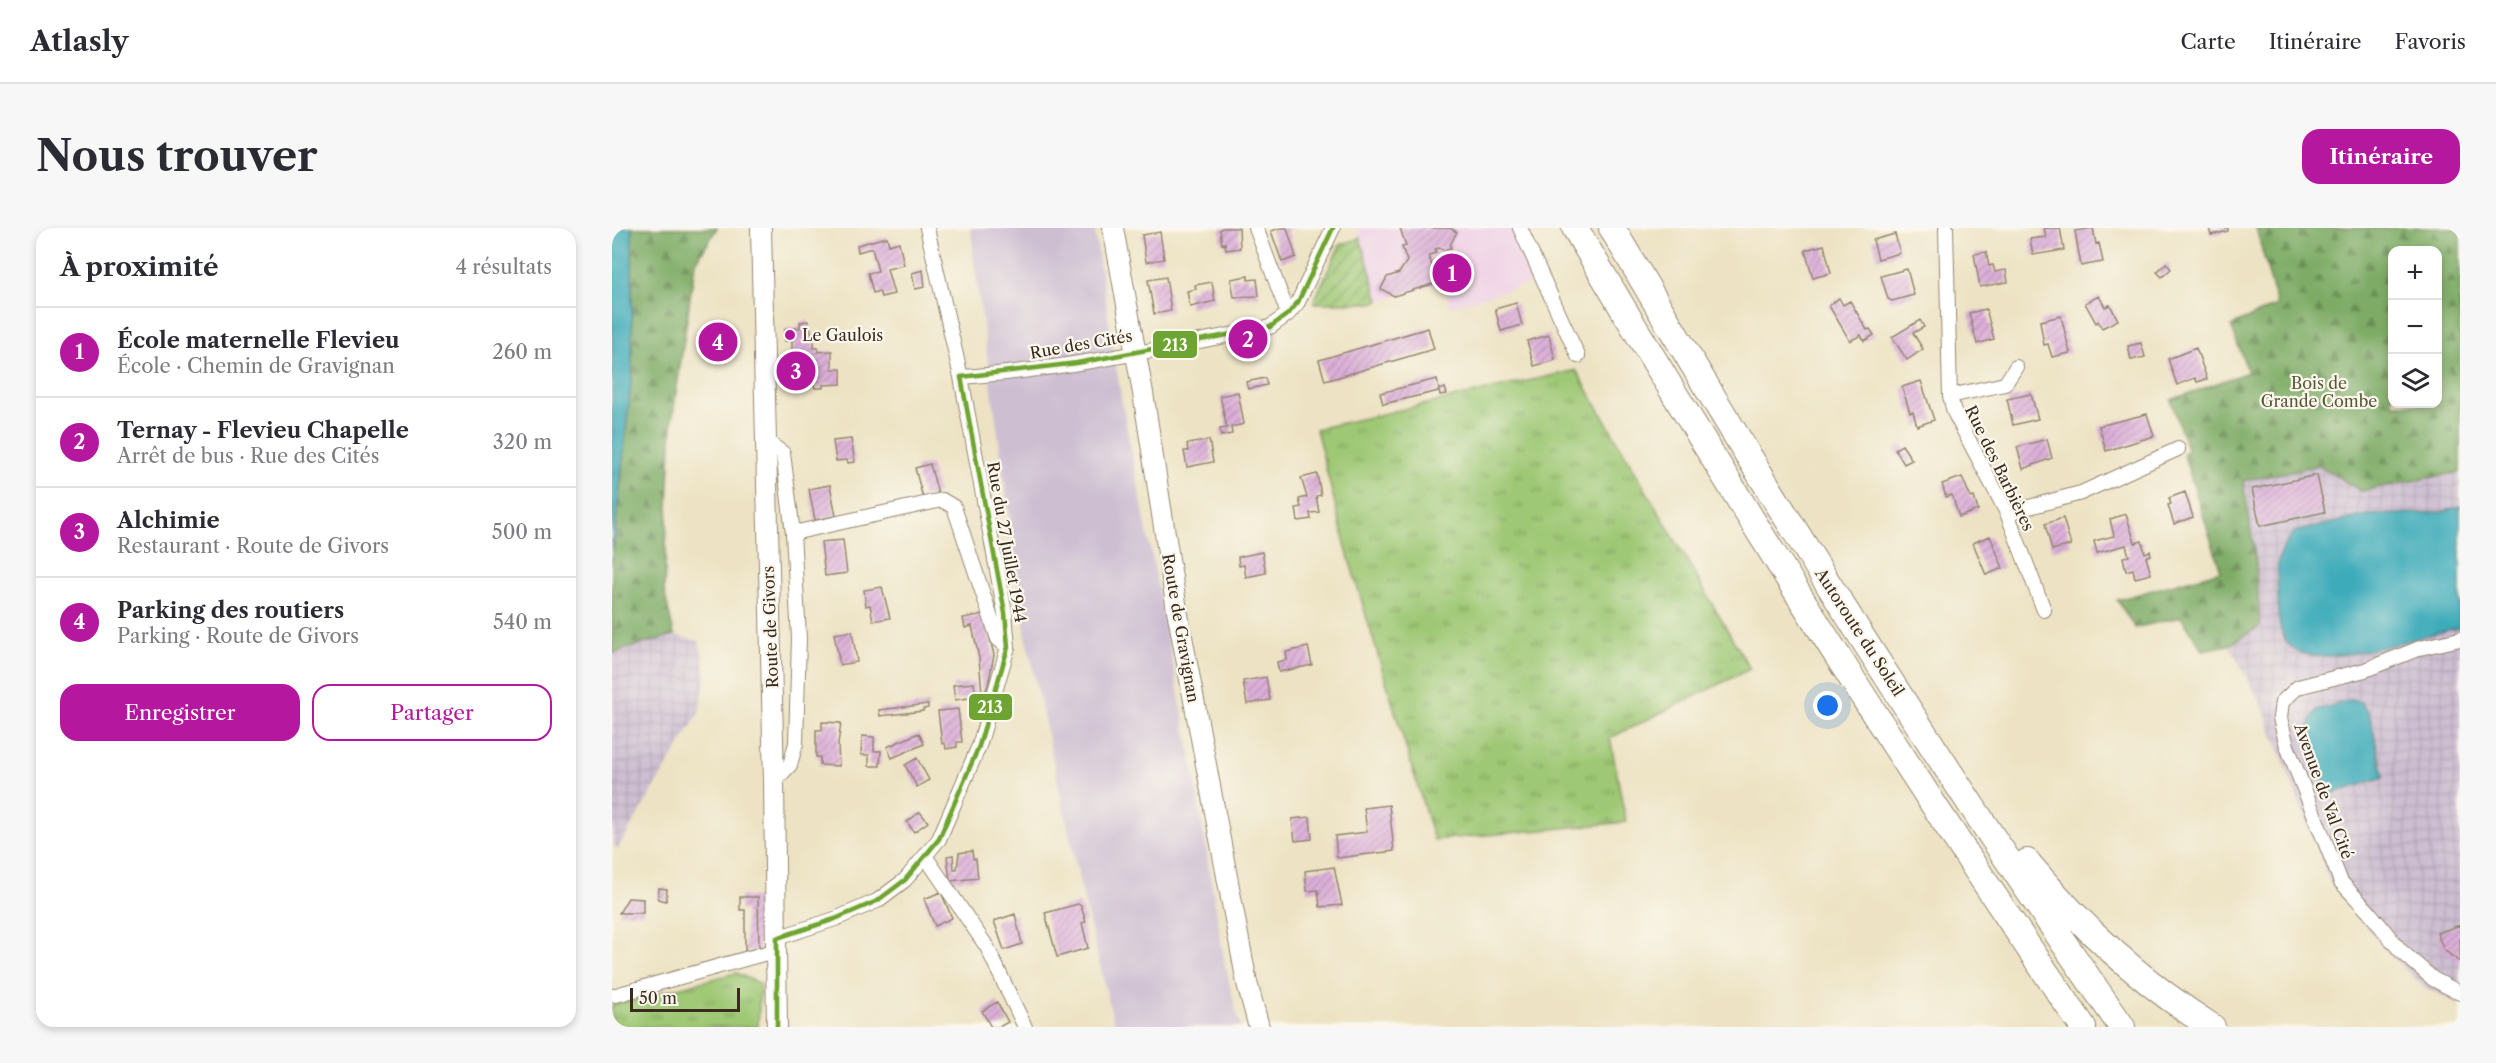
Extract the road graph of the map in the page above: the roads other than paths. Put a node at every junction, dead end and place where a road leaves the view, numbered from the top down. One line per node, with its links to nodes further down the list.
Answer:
1 (761, 228): 16 (street, Route de Givors)
2 (927, 228): 14 (street, Rue du 27 Juillet 1944)
3 (1113, 228): 11 (street, Route de Gravignan)
4 (1257, 228): 10 (street)
5 (1333, 228): 10 (street, Rue des Cités)
6 (1520, 228): 12 (street)
7 (1575, 228): 26 (highway, Autoroute du Soleil)
8 (1612, 228): 23 (highway, Autoroute du Soleil)
9 (1946, 228): 15 (street, Rue des Barbières)
10 (1288, 314): 11 (street, Rue des Cités)
11 (1135, 352): 14 (street, Rue des Cités); 32 (street, Route de Gravignan)
12 (1578, 356)
13 (2016, 367): 15 (street)
14 (961, 377): 22 (street, Rue du 27 Juillet 1944)
15 (1950, 396): 18 (street, Rue des Barbières)
16 (767, 442): 19 (street); 24 (street, Route de Givors)
17 (2178, 449): 18 (street)
18 (2007, 513): 20 (street, Rue des Barbières)
19 (793, 533): 22 (street); 24 (street)
20 (2044, 610)
21 (2460, 639): 28 (street, Avenue de Val Cité)
22 (1008, 647): 25 (street, Rue du 27 Juillet 1944)
23 (1946, 765): 35 (highway, Autoroute du Soleil); 36 (highway)
24 (774, 782): 27 (street, Route de Givors)
25 (925, 856): 27 (street, Rue du 27 Juillet 1944); 31 (street)
26 (2008, 918): 33 (highway); 34 (highway, Autoroute du Soleil)
27 (777, 944): 29 (street, Rue du 27 Juillet 1944); 30 (street, Route de Givors)
28 (2460, 993)
29 (616, 995)
30 (777, 1027)
31 (1025, 1027)
32 (1259, 1027)
33 (2063, 1027)
34 (2083, 1027)
35 (2122, 1027)
36 (2212, 1027)

